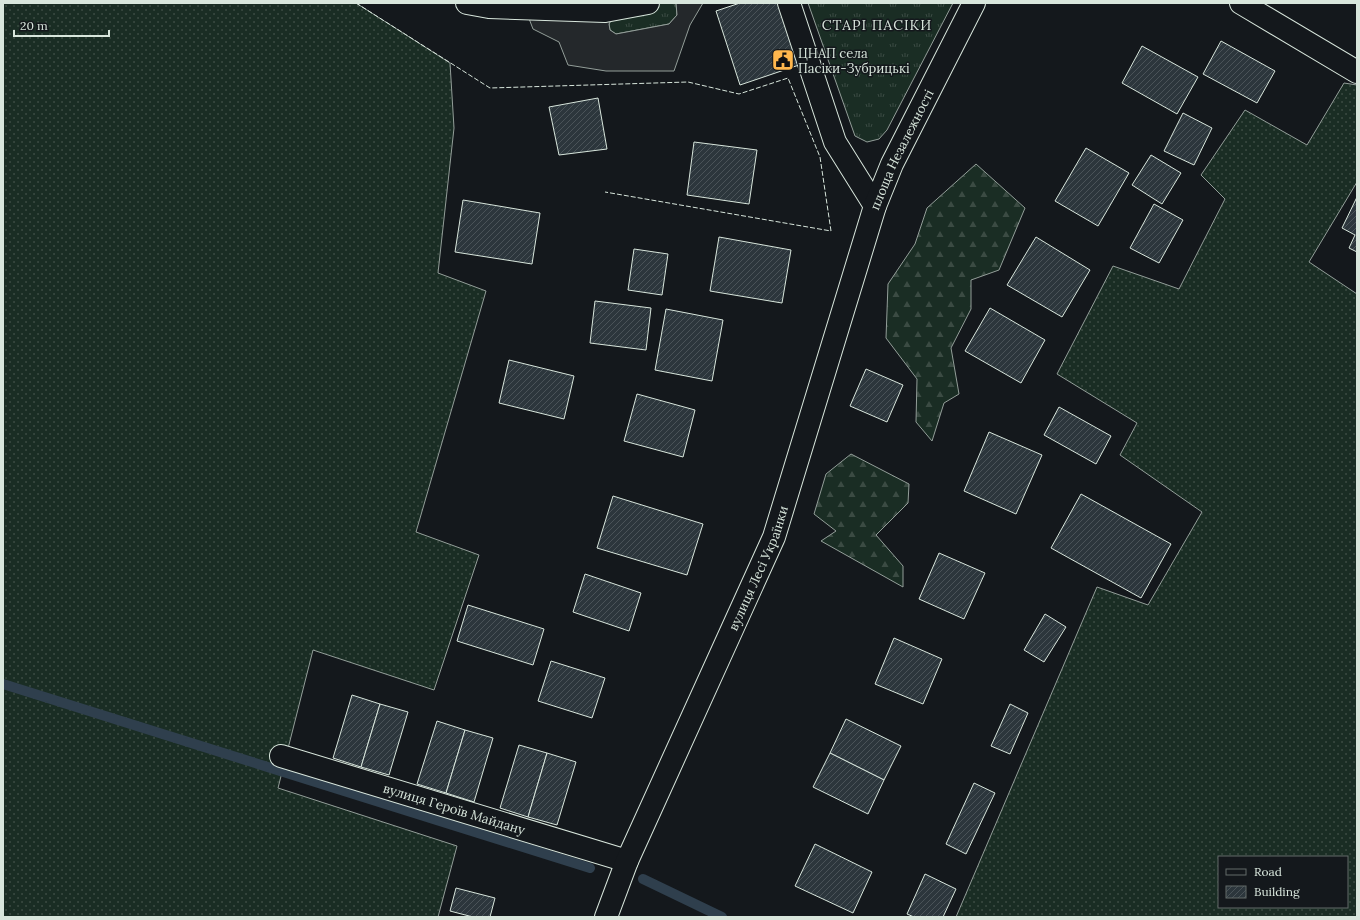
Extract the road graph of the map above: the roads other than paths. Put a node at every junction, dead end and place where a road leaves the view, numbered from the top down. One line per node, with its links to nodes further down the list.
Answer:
1 (468, 3): 2 (main road)
2 (648, 3)
3 (789, 3): 7 (main road, площа Незалежності)
4 (974, 3): 7 (main road, площа Незалежності)
5 (1242, 3): 6 (main road)
6 (1357, 72)
7 (875, 206): 9 (main road, вулиця Лесі Українки)
8 (281, 756): 9 (main road, вулиця Героїв Майдану)
9 (627, 861): 10 (main road, вулиця Лесі Українки)
10 (606, 917)

